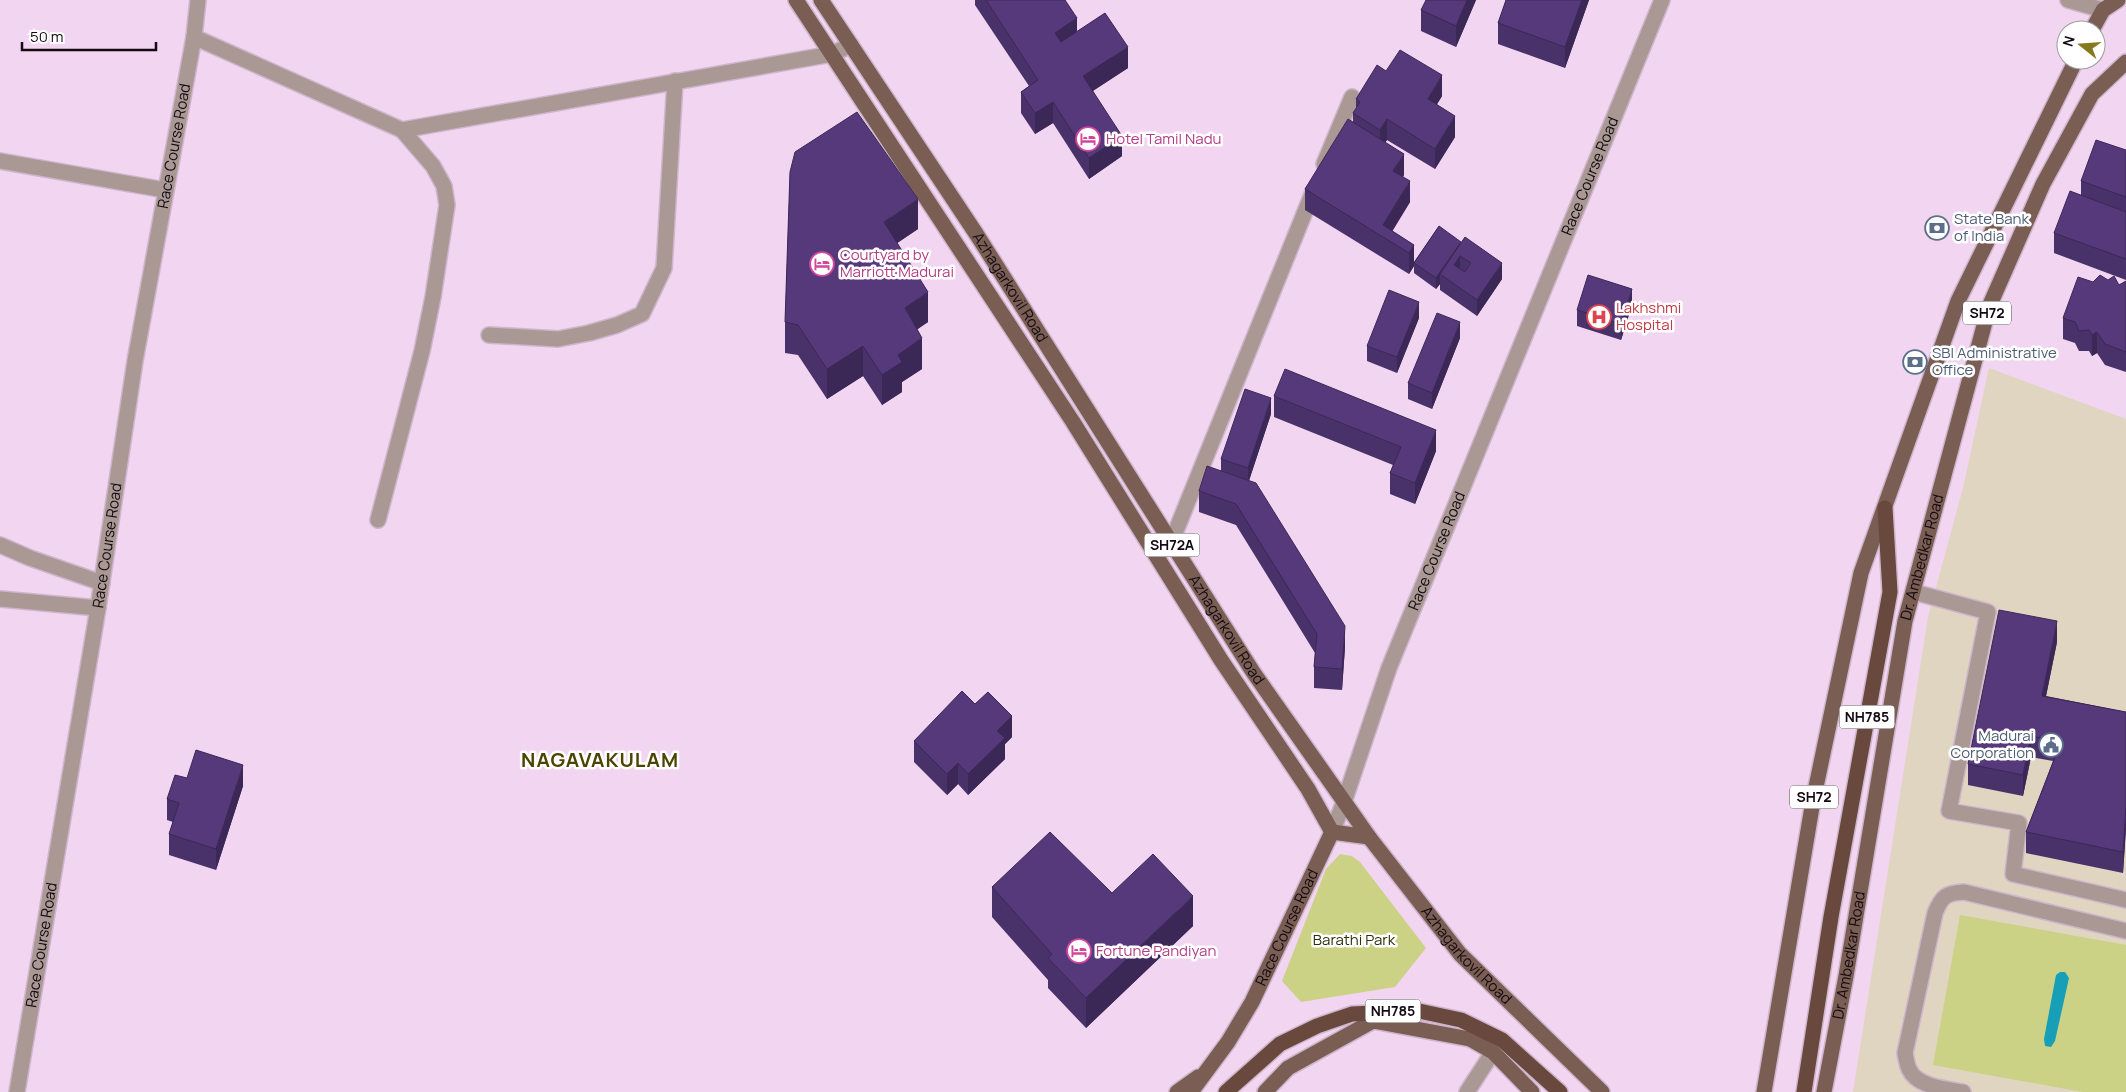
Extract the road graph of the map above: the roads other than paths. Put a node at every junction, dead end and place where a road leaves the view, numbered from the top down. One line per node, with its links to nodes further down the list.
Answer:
1 (198, 0): 9 (street, Race Course Road)
2 (796, 0): 11 (main road, Azhagarkovil Road / SH72A)
3 (821, 0): 10 (main road, Azhagarkovil Road / SH72A)
4 (1662, 0): 28 (street, Race Course Road)
5 (2068, 0): 7 (street)
6 (2118, 0): 7 (main road)
7 (2103, 10): 8 (main road)
8 (2098, 20)
9 (194, 37): 16 (street); 18 (street, Race Course Road)
10 (851, 45): 11 (street); 22 (main road, Azhagarkovil Road / SH72A)
11 (832, 54): 14 (street); 29 (main road, Azhagarkovil Road / SH72A)
12 (2126, 62): 25 (main road, Dr. Ambedkar Road / SH72)
13 (2071, 70): 20 (main road, SH72)
14 (675, 81): 16 (street); 19 (street)
15 (1352, 97): 22 (street)
16 (402, 130): 21 (street)
17 (0, 161): 18 (street)
18 (165, 190): 24 (street, Race Course Road)
19 (489, 335)
20 (1884, 508): 44 (main road, SH72); 45 (highway, NH785)
21 (378, 520)
22 (1171, 543): 28 (main road, Azhagarkovil Road / SH72A)
23 (0, 545): 24 (street)
24 (102, 583): 27 (street, Race Course Road)
25 (1914, 592): 31 (street); 46 (main road, Dr. Ambedkar Road / SH72)
26 (0, 599): 27 (street)
27 (98, 608): 35 (street, Race Course Road)
28 (1344, 802): 29 (street, Race Course Road); 30 (main road, Azhagarkovil Road / SH72A)
29 (1332, 832): 30 (main road); 34 (main road, Race Course Road)
30 (1369, 837): 43 (main road, Azhagarkovil Road / SH72A)
31 (2126, 900)
32 (2126, 931): 47 (street)
33 (1493, 1052): 39 (main road); 40 (street); 41 (main road)
34 (1203, 1074): 36 (main road); 37 (main road, Race Course Road)
35 (17, 1092)
36 (1176, 1092)
37 (1191, 1092)
38 (1226, 1092): 42 (highway, NH785)
39 (1265, 1092)
40 (1467, 1092)
41 (1532, 1092)
42 (1560, 1092)
43 (1602, 1092)
44 (1764, 1092)
45 (1804, 1092)
46 (1824, 1092)
47 (1963, 1092)

